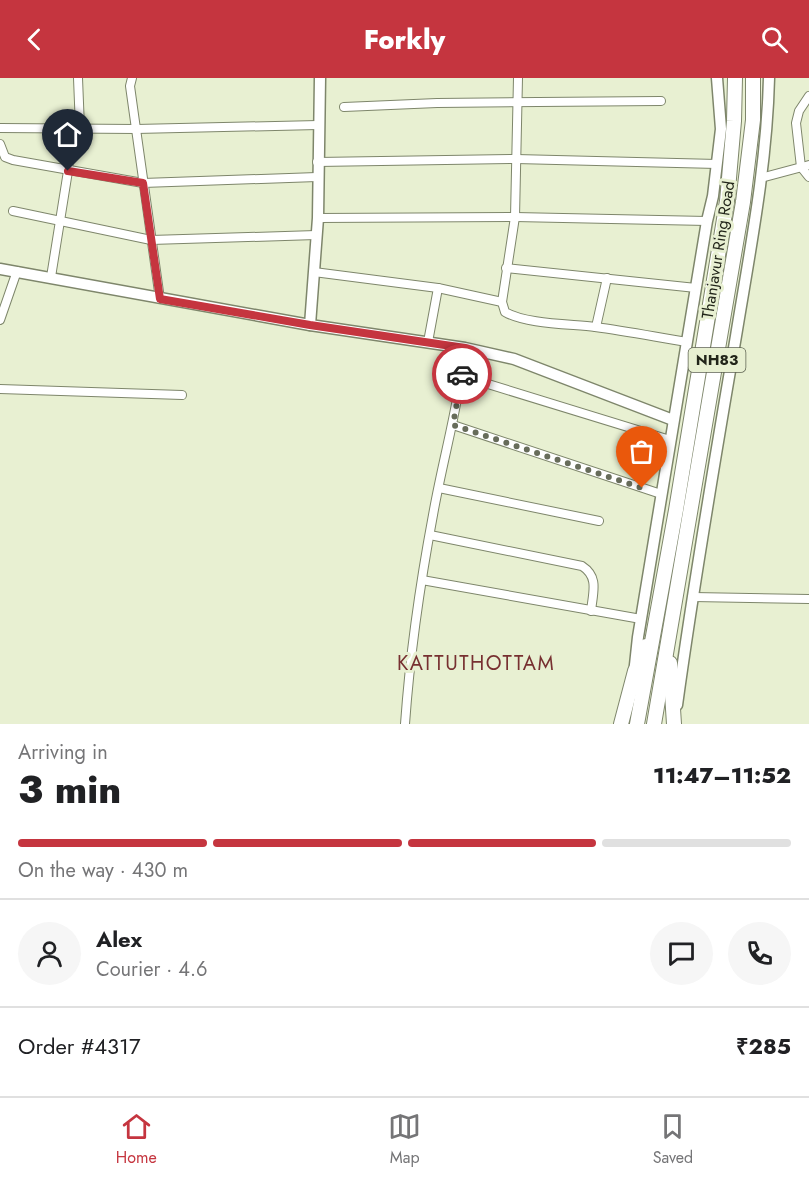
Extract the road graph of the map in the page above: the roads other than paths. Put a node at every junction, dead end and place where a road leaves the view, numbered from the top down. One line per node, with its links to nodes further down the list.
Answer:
1 (78, 78): 15 (street)
2 (131, 78): 17 (street)
3 (320, 78): 13 (street)
4 (518, 78): 11 (street)
5 (717, 78): 21 (street)
6 (735, 78): 66 (highway, Thanjavur Ring Road / NH83)
7 (753, 78): 67 (highway, Thanjavur Ring Road / NH83)
8 (769, 78): 26 (street)
9 (809, 96): 22 (street)
10 (661, 101): 11 (street)
11 (518, 103): 12 (street); 19 (street)
12 (344, 107)
13 (318, 125): 17 (street); 20 (street)
14 (0, 128): 16 (street)
15 (80, 128): 16 (street); 17 (street)
16 (71, 129): 23 (street)
17 (136, 129): 27 (street)
18 (0, 144): 23 (street)
19 (516, 159): 20 (street); 21 (street); 29 (street)
20 (317, 162): 24 (street)
21 (717, 164): 32 (street)
22 (805, 166): 25 (street); 26 (street)
23 (68, 171): 27 (street); 31 (street)
24 (317, 177): 27 (street); 30 (street)
25 (809, 177)
26 (761, 178): 62 (street)
27 (143, 183): 34 (street)
28 (13, 211): 31 (street)
29 (515, 217): 30 (street); 32 (street); 35 (street)
30 (318, 218): 33 (street)
31 (60, 221): 34 (street); 39 (street)
32 (707, 221): 42 (street)
33 (316, 235): 34 (street); 38 (street)
34 (151, 240): 43 (street)
35 (506, 268): 40 (street); 44 (street)
36 (0, 269): 37 (street)
37 (16, 271): 39 (street); 45 (street)
38 (314, 272): 41 (street); 46 (street)
39 (51, 277): 43 (street)
40 (607, 278): 42 (street); 47 (street)
41 (438, 288): 44 (street); 48 (street)
42 (696, 288): 49 (street)
43 (160, 299): 46 (street)
44 (502, 302): 47 (street)
45 (0, 320)
46 (310, 325): 48 (street)
47 (596, 327): 49 (street)
48 (428, 342): 50 (street)
49 (687, 342): 54 (street)
50 (465, 348): 51 (street); 54 (street)
51 (462, 376): 55 (street); 56 (street)
52 (0, 389): 53 (street)
53 (182, 395)
54 (673, 420): 56 (street)
55 (453, 425): 57 (street); 58 (street)
56 (670, 440): 58 (street)
57 (439, 488): 59 (street); 60 (street)
58 (661, 494): 65 (street)
59 (598, 521)
60 (430, 535): 61 (street); 64 (street)
61 (422, 580): 64 (street); 70 (street)
62 (693, 597): 63 (street); 69 (street)
63 (809, 599)
64 (591, 611): 65 (street)
65 (641, 619): 68 (street)
66 (654, 630): 68 (highway); 72 (highway, NH83)
67 (668, 640): 69 (highway); 73 (highway, NH83)
68 (635, 670): 71 (highway)
69 (675, 722)
70 (405, 724)
71 (621, 724)
72 (638, 724)
73 (654, 724)

